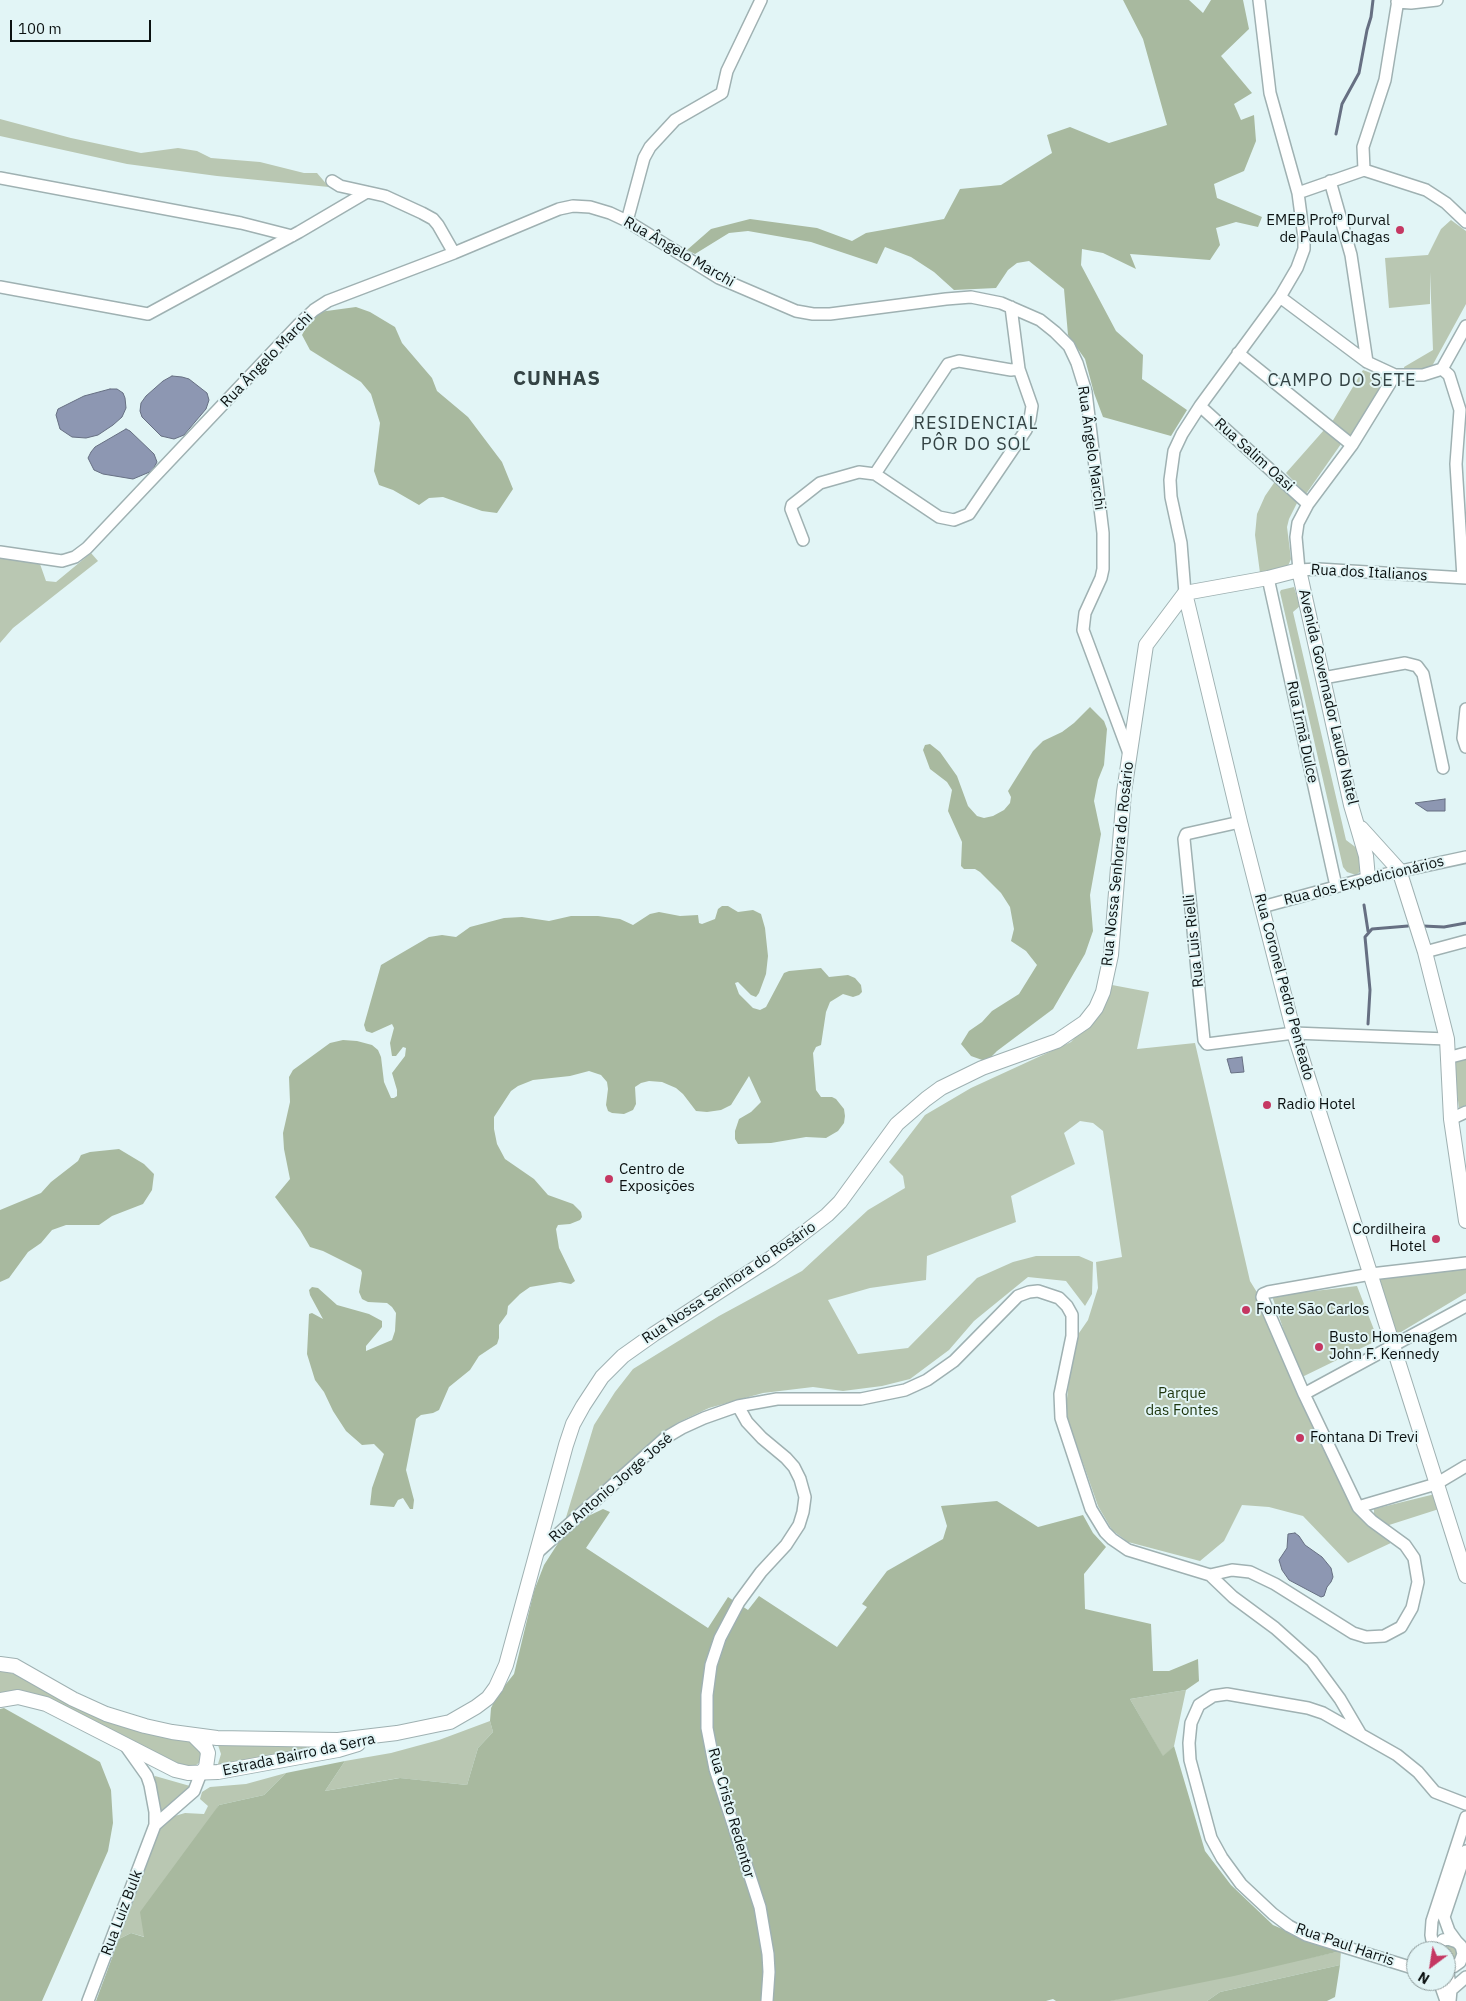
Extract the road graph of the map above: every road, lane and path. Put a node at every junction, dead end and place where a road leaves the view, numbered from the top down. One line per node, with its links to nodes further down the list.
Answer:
1 (761, 0): 11 (street)
2 (1259, 0): 10 (street)
3 (1437, 0): 4 (street)
4 (1397, 1): 5 (street)
5 (1364, 170): 8 (street); 12 (street)
6 (0, 178): 13 (street)
7 (332, 181): 9 (street)
8 (1330, 181): 10 (street); 20 (street)
9 (367, 192): 13 (street); 14 (street)
10 (1298, 193): 16 (street)
11 (627, 221): 14 (street, Rua Ângelo Marchi); 17 (street, Rua Ângelo Marchi)
12 (1466, 222)
13 (292, 236): 15 (street)
14 (454, 253): 31 (street, Rua Ângelo Marchi)
15 (0, 288)
16 (1280, 296): 19 (street); 20 (street)
17 (1011, 307): 21 (street); 39 (street, Rua Ângelo Marchi)
18 (1466, 326): 22 (street)
19 (1238, 353): 24 (street); 25 (street)
20 (1367, 362): 23 (street)
21 (1019, 369): 26 (street); 26 (street)
22 (1442, 369): 23 (street); 28 (street)
23 (1395, 375): 25 (street)
24 (1200, 406): 29 (street, Rua Salim Oasi); 35 (street)
25 (1352, 445): 29 (street)
26 (875, 474): 30 (street)
27 (1466, 482): 28 (street)
28 (1460, 502): 34 (street)
29 (1308, 504): 32 (street)
30 (803, 540)
31 (0, 552)
32 (1300, 570): 33 (main road, Rua dos Italianos); 34 (street, Rua dos Italianos); 36 (main road, Avenida Governador Laudo Natel)
33 (1268, 578): 35 (main road, Rua dos Italianos); 46 (street, Rua Irmã Dulce)
34 (1465, 578)
35 (1185, 593): 39 (main road, Rua Nossa Senhora do Rosário); 41 (main road, Rua Coronel Pedro Penteado)
36 (1323, 678): 40 (street); 42 (main road, Avenida Governador Laudo Natel)
37 (1466, 709): 38 (street)
38 (1466, 747)
39 (1130, 756): 66 (main road, Rua Nossa Senhora do Rosário)
40 (1443, 768)
41 (1240, 822): 47 (main road, Rua Coronel Pedro Penteado); 50 (street, Rua Luis Rielli)
42 (1358, 824): 44 (main road, Avenida Governador Laudo Natel); 45 (main road, Avenida Governador Laudo Natel)
43 (1466, 857): 44 (street, Rua dos Expedicionários)
44 (1399, 870): 45 (street, Rua dos Expedicionários); 49 (main road)
45 (1368, 878): 46 (street, Rua dos Expedicionários)
46 (1336, 886): 47 (street, Rua dos Expedicionários)
47 (1262, 907): 50 (main road, Rua Coronel Pedro Penteado)
48 (1466, 941): 49 (street)
49 (1425, 952): 51 (main road)
50 (1294, 1033): 51 (street); 58 (main road, Rua Coronel Pedro Penteado)
51 (1447, 1039): 53 (main road)
52 (1466, 1053): 53 (street)
53 (1448, 1058): 55 (main road)
54 (1466, 1112): 55 (street)
55 (1451, 1119): 56 (main road)
56 (1466, 1222)
57 (1466, 1263): 58 (street)
58 (1371, 1274): 60 (main road, Rua Coronel Pedro Penteado); 61 (street)
59 (1466, 1306): 60 (street)
60 (1394, 1346): 61 (street); 64 (main road, Rua Coronel Pedro Penteado)
61 (1304, 1394): 65 (street)
62 (738, 1406): 66 (street, Rua Antonio Jorge José); 67 (street, Rua Antonio Jorge José); 89 (street, Rua Cristo Redentor)
63 (1466, 1466): 64 (street)
64 (1436, 1484): 65 (street); 68 (main road, Rua Coronel Pedro Penteado)
65 (1358, 1507): 67 (street, Rua Antonio Jorge José)
66 (538, 1552): 73 (main road, Rua Nossa Senhora do Rosário)
67 (1210, 1574): 74 (street)
68 (1466, 1576)
69 (0, 1656): 71 (main road, Estrada Bairro da Serra)
70 (0, 1664): 71 (main road, Estrada Bairro da Serra)
71 (15, 1666): 75 (main road, Estrada Bairro da Serra)
72 (0, 1700): 76 (main road, Estrada Bairro da Serra)
73 (397, 1733): 75 (main road, Estrada Bairro da Serra); 77 (main road, Estrada Bairro da Serra)
74 (1360, 1733): 78 (street); 85 (street, Rua Paul Harris)
75 (194, 1736): 77 (main road)
76 (125, 1746): 77 (main road, Estrada Bairro da Serra); 80 (street)
77 (201, 1773): 80 (street)
78 (1466, 1804)
79 (1466, 1817): 82 (street)
80 (155, 1825): 88 (street, Rua Luiz Bulk)
81 (1466, 1851): 83 (street)
82 (1432, 1941)
83 (1461, 1945): 84 (street)
84 (1456, 1963)
85 (1406, 1966)
86 (1466, 1977): 87 (street)
87 (1451, 1996)
88 (88, 2001)
89 (767, 2001)

